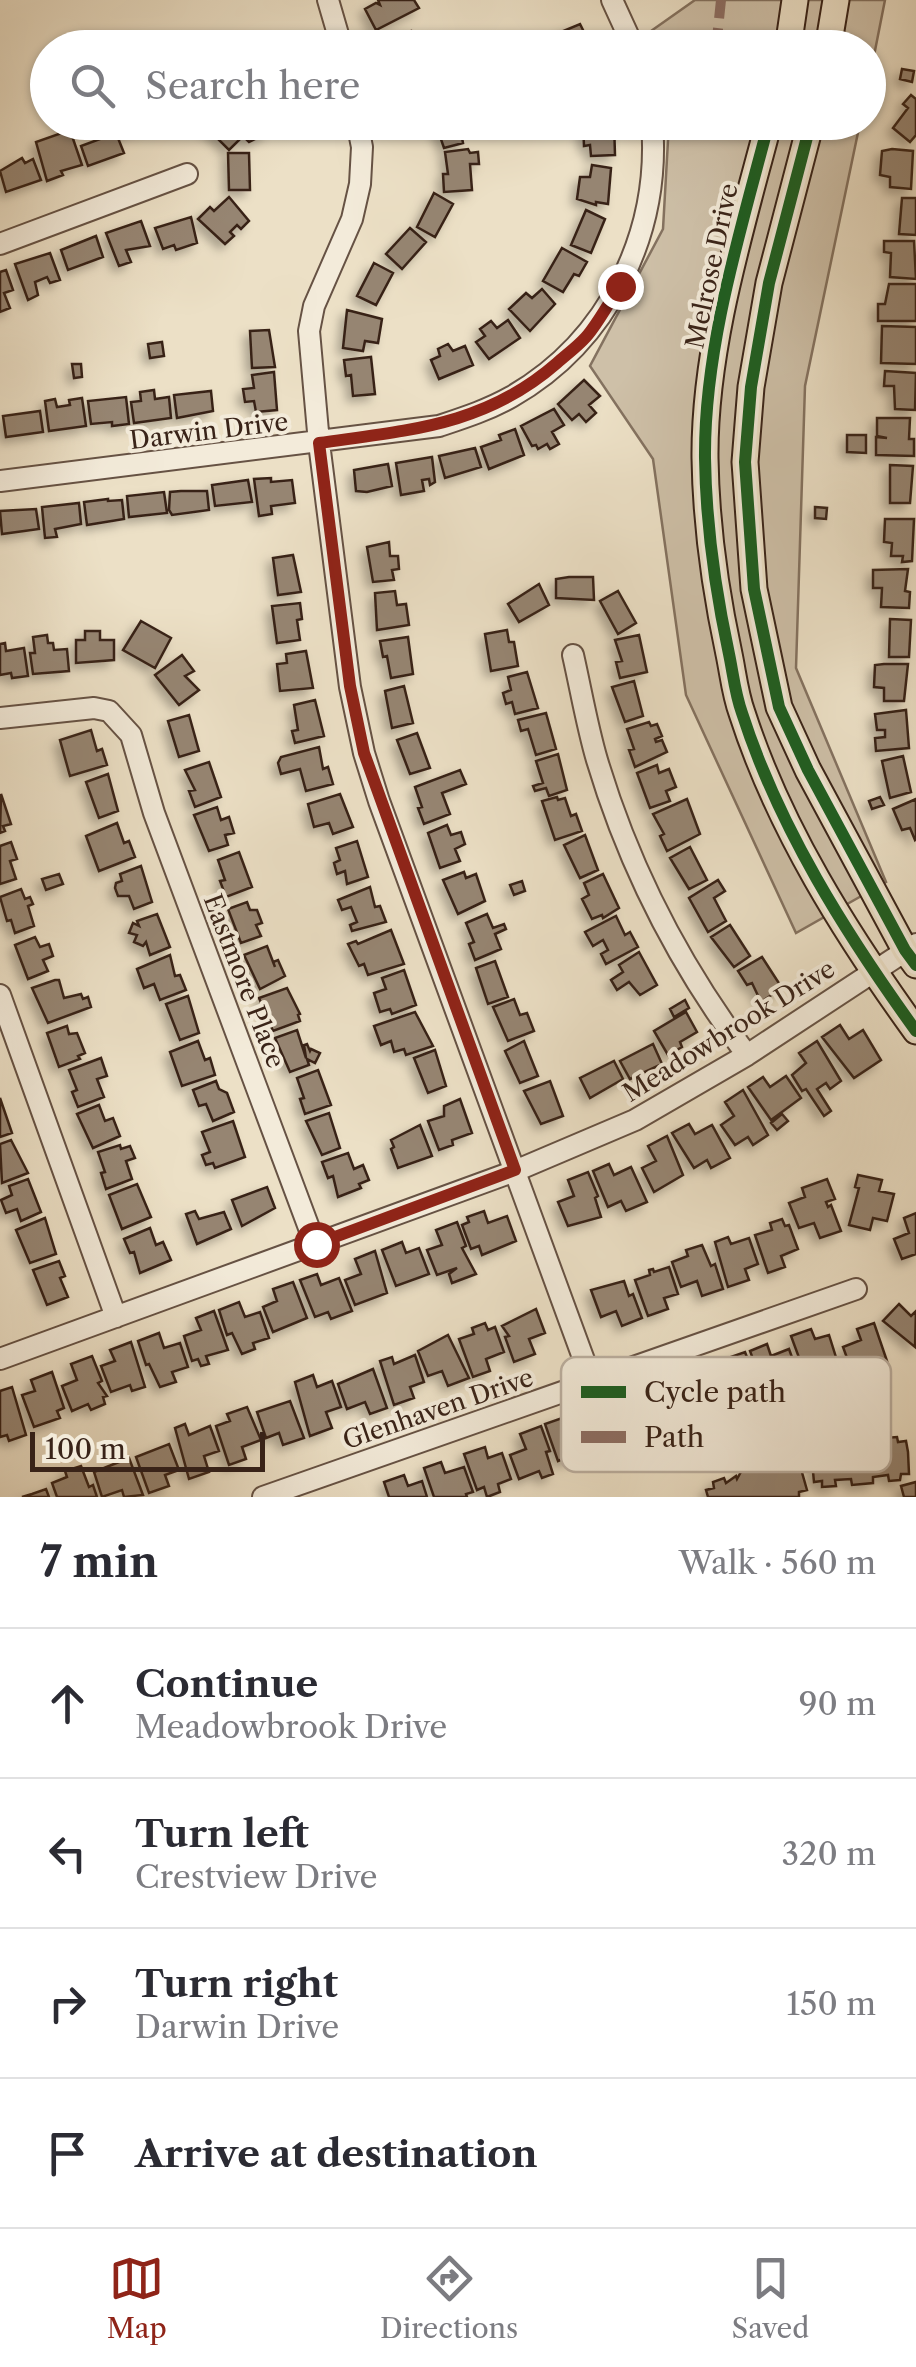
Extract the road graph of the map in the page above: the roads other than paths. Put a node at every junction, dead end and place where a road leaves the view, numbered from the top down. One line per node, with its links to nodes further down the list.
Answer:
1 (328, 0): 5 (street)
2 (612, 0): 6 (street)
3 (795, 0): 7 (main road)
4 (836, 0): 8 (main road)
5 (337, 30)
6 (626, 30)
7 (791, 30)
8 (831, 30)
9 (361, 140): 15 (street)
10 (653, 140): 15 (street, Darwin Drive)
11 (764, 140): 20 (main road, Melrose Drive)
12 (806, 140): 19 (main road)
13 (187, 174): 14 (street)
14 (0, 244)
15 (319, 443): 16 (street, Darwin Drive); 24 (street)
16 (0, 481)
17 (573, 655): 23 (street)
18 (0, 718): 25 (street, Eastmore Place)
19 (912, 953): 20 (street, Meadowbrook Drive)
20 (872, 970): 22 (main road, Melrose Drive); 23 (street, Meadowbrook Drive)
21 (0, 995): 27 (street)
22 (916, 1032)
23 (746, 1055): 24 (street, Meadowbrook Drive)
24 (515, 1170): 25 (street, Meadowbrook Drive); 28 (street)
25 (316, 1244): 27 (street, Meadowbrook Drive)
26 (856, 1290): 29 (street, Glenhaven Drive)
27 (116, 1317): 30 (street, Meadowbrook Drive)
28 (583, 1357)
29 (664, 1357)
30 (0, 1359)
31 (561, 1393): 32 (street, Glenhaven Drive)
32 (262, 1497)

